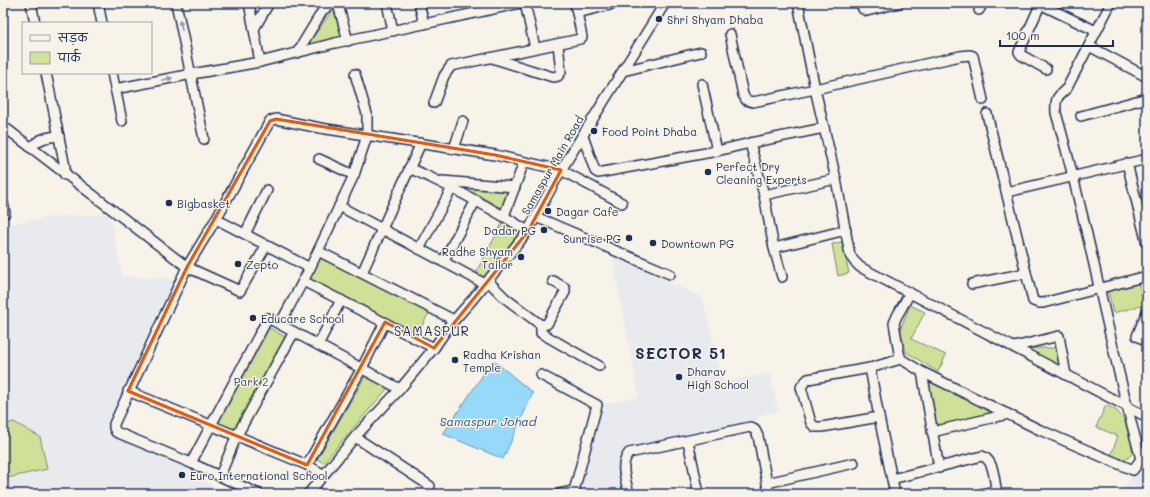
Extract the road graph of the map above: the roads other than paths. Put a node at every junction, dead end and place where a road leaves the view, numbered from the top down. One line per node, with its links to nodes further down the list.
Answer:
1 (31, 3): 19 (street)
2 (98, 3): 20 (street)
3 (176, 3): 38 (street, one-way to 3)
4 (249, 3): 22 (street)
5 (269, 3): 22 (street)
6 (387, 3): 23 (street)
7 (419, 3): 21 (street)
8 (521, 3): 21 (street)
9 (525, 3): 29 (street)
10 (575, 3): 18 (street)
11 (665, 3): 35 (street, Samaspur Main Road)
12 (798, 3): 43 (street)
13 (861, 3): 14 (street)
14 (899, 3)
15 (1111, 3): 24 (street)
16 (1041, 4): 24 (street); 34 (street)
17 (610, 5): 18 (street)
18 (577, 13): 27 (street)
19 (35, 22)
20 (102, 22)
21 (424, 24): 23 (street)
22 (254, 29): 33 (street)
23 (393, 31): 26 (street)
24 (1096, 31): 28 (street)
25 (730, 34): 43 (street)
26 (348, 41): 31 (street); 31 (street)
27 (558, 44): 29 (street); 32 (street)
28 (1089, 46): 40 (street); 70 (street)
29 (535, 48): 32 (street)
30 (701, 52): 35 (street)
31 (297, 53): 33 (street)
32 (492, 58): 46 (street)
33 (260, 62): 38 (street)
34 (1046, 69)
35 (623, 71): 55 (street, Samaspur Main Road)
36 (46, 74): 53 (street)
37 (112, 74): 42 (street)
38 (192, 74): 42 (street, one-way to 38); 56 (street)
39 (355, 74): 54 (street)
40 (1147, 77)
41 (702, 84): 61 (street)
42 (116, 89): 49 (street)
43 (815, 89): 45 (street); 52 (street)
44 (1147, 98): 48 (street)
45 (983, 100)
46 (434, 103)
47 (988, 114): 76 (street)
48 (1081, 116)
49 (122, 121)
50 (463, 122): 60 (street)
51 (3, 126): 59 (street)
52 (824, 128): 57 (street); 71 (street)
53 (59, 136): 59 (street); 68 (street)
54 (367, 136): 58 (street); 69 (street); 85 (street)
55 (583, 136): 61 (street); 67 (street, Samaspur Main Road)
56 (204, 139)
57 (750, 142): 61 (street); 77 (street)
58 (421, 143): 60 (street); 66 (street)
59 (32, 148): 68 (street)
60 (454, 149): 64 (street)
61 (717, 151)
62 (319, 159): 69 (street)
63 (1147, 159): 65 (street)
64 (524, 162): 67 (street); 73 (street)
65 (1128, 163): 70 (street); 90 (street)
66 (409, 168): 72 (street); 86 (street)
67 (561, 170): 80 (street); 84 (street, Samaspur Main Road)
68 (65, 175): 96 (street)
69 (354, 175): 81 (street)
70 (1074, 176): 76 (street); 107 (street)
71 (836, 179): 77 (street); 88 (street)
72 (438, 180): 73 (street); 74 (street)
73 (515, 187): 83 (street)
74 (452, 188): 78 (street); 93 (street)
75 (266, 190): 89 (street)
76 (1007, 192): 99 (street)
77 (764, 195): 92 (street)
78 (476, 200): 83 (street); 95 (street)
79 (3, 203): 82 (street)
80 (622, 203)
81 (339, 206): 86 (street); 94 (street)
82 (5, 213)
83 (504, 216): 87 (street)
84 (536, 217): 87 (street, Samaspur Main Road); 100 (street)
85 (216, 219): 89 (street); 96 (street)
86 (381, 228): 93 (street); 98 (street)
87 (528, 230): 105 (street, Samaspur Main Road)
88 (846, 230): 92 (street); 108 (street)
89 (245, 234): 91 (street)
90 (1147, 244)
91 (266, 246): 96 (street); 97 (street)
92 (774, 248): 101 (street)
93 (420, 249): 95 (street)
94 (318, 251): 97 (street); 98 (street)
95 (443, 262): 105 (street)
96 (187, 267): 128 (street)
97 (310, 268): 103 (street)
98 (362, 272): 111 (street)
99 (1026, 273): 106 (street); 107 (street)
100 (670, 274)
101 (782, 276)
102 (1147, 276): 107 (street)
103 (303, 281): 109 (street); 113 (street)
104 (553, 281): 114 (street)
105 (487, 283): 111 (street, Samaspur Main Road); 114 (street)
106 (972, 284)
107 (1100, 287): 129 (street)
108 (910, 293): 118 (street); 120 (street)
109 (341, 300): 112 (street); 117 (street)
110 (1147, 312): 116 (street)
111 (454, 320): 119 (street, Samaspur Main Road)
112 (385, 322): 119 (street); 122 (street)
113 (280, 324): 115 (street); 133 (street)
114 (541, 325): 121 (street)
115 (294, 332): 117 (street); 135 (street)
116 (1147, 341)
117 (318, 345): 122 (street)
118 (1014, 347): 126 (street); 126 (street)
119 (434, 348): 127 (street, Samaspur Main Road)
120 (901, 359): 123 (street); 124 (street)
121 (599, 366)
122 (362, 368): 127 (street); 142 (street)
123 (870, 368): 131 (street); 131 (street)
124 (922, 372): 130 (street); 134 (street)
125 (541, 375): 153 (street)
126 (1066, 375): 129 (street)
127 (400, 389): 136 (street, Samaspur Main Road)
128 (128, 392): 133 (street); 140 (street)
129 (1127, 407): 132 (street); 139 (street)
130 (1008, 414): 134 (street); 139 (street)
131 (878, 417): 147 (street)
132 (1147, 417)
133 (210, 426): 135 (street); 140 (street)
134 (932, 432): 143 (street)
135 (236, 437): 142 (street); 146 (street)
136 (355, 437): 145 (street, Samaspur Main Road); 149 (street)
137 (688, 441): 148 (street); 154 (street); 155 (street)
138 (1147, 449): 139 (street)
139 (1140, 461): 144 (street)
140 (191, 463): 146 (street)
141 (854, 463): 148 (street)
142 (307, 465): 145 (street)
143 (939, 468): 147 (street); 150 (street)
144 (1147, 468)
145 (324, 475): 152 (street, Samaspur Main Road)
146 (220, 476): 151 (street)
147 (892, 479): 157 (street)
148 (767, 483): 156 (street)
149 (430, 486)
150 (996, 492): 158 (street)
151 (259, 494)
152 (308, 494)
153 (559, 494)
154 (629, 494)
155 (699, 494)
156 (769, 494)
157 (895, 494)
158 (981, 494)

